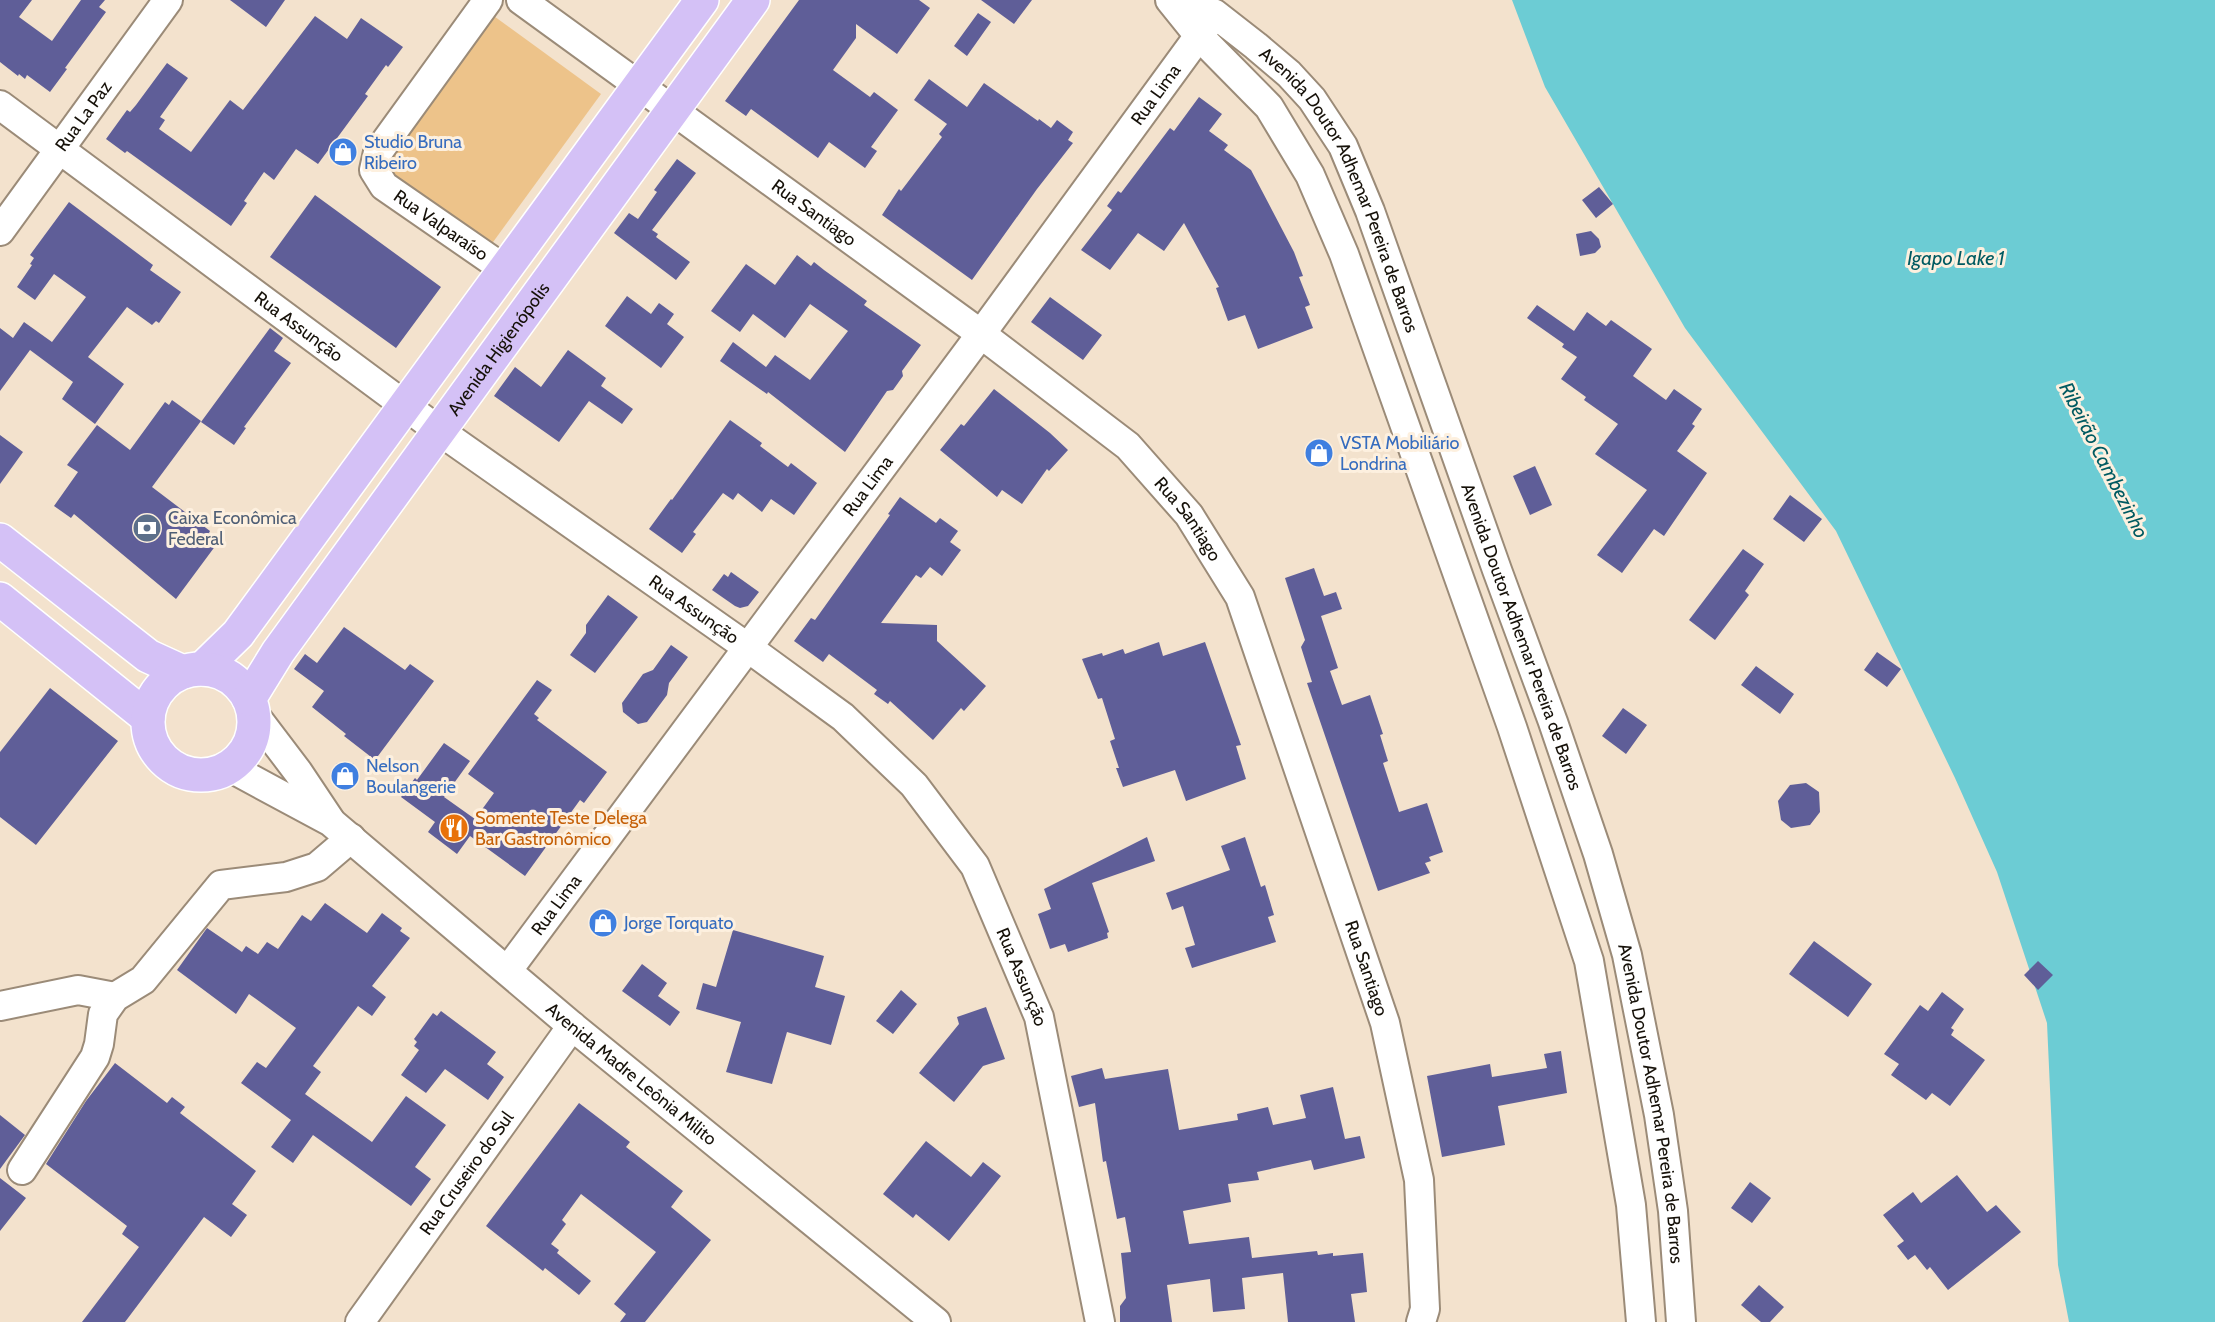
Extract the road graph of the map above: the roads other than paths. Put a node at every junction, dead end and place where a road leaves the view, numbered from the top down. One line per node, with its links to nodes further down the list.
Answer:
1 (168, 0): 14 (street, Rua La Paz)
2 (488, 0): 16 (street, Rua Valparaíso)
3 (521, 0): 10 (street, Rua Santiago)
4 (702, 0): 10 (main road)
5 (753, 0): 13 (main road, Avenida Higienópolis)
6 (1170, 0): 8 (street)
7 (1185, 0): 8 (street)
8 (1213, 17): 9 (street, Avenida Doutor Adhemar Pereira de Barros); 12 (street, Avenida Doutor Adhemar Pereira de Barros); 17 (street, Rua Lima)
9 (1296, 81): 12 (street); 21 (street, Avenida Doutor Adhemar Pereira de Barros)
10 (639, 86): 13 (street, Rua Santiago); 16 (main road)
11 (0, 105): 14 (street, Rua Assunção)
12 (1269, 107): 22 (street, Avenida Doutor Adhemar Pereira de Barros)
13 (673, 110): 17 (street, Rua Santiago); 19 (main road, Avenida Higienópolis)
14 (59, 148): 15 (street, Rua La Paz); 18 (street, Rua Assunção)
15 (0, 231)
16 (504, 269): 18 (main road)
17 (981, 334): 24 (street, Rua Lima); 40 (street, Rua Santiago)
18 (406, 405): 19 (street, Rua Assunção); 25 (main road)
19 (438, 430): 24 (street, Rua Assunção); 26 (main road, Avenida Higienópolis)
20 (0, 540): 25 (main road)
21 (1497, 570): 22 (street); 34 (street, Avenida Doutor Adhemar Pereira de Barros)
22 (1460, 583): 35 (street, Avenida Doutor Adhemar Pereira de Barros)
23 (0, 598): 27 (main road)
24 (747, 647): 30 (street, Rua Lima); 39 (street, Rua Assunção)
25 (193, 671): 26 (main road); 27 (main road)
26 (251, 706): 28 (main road); 29 (street, Avenida Madre Leônia Milito)
27 (148, 718): 28 (main road)
28 (229, 767): 29 (street, Avenida Madre Leônia Milito)
29 (341, 830): 30 (street, Avenida Madre Leônia Milito); 31 (street)
30 (507, 970): 33 (street, Avenida Madre Leônia Milito)
31 (115, 997): 32 (street); 36 (street)
32 (0, 1006)
33 (572, 1026): 37 (street, Rua Cruseiro do Sul); 38 (street, Avenida Madre Leônia Milito)
34 (1659, 1115): 35 (street); 42 (street, Avenida Doutor Adhemar Pereira de Barros)
35 (1616, 1119): 41 (street, Avenida Doutor Adhemar Pereira de Barros)
36 (22, 1170)
37 (360, 1322)
38 (936, 1322)
39 (1100, 1322)
40 (1421, 1322)
41 (1641, 1322)
42 (1681, 1322)

